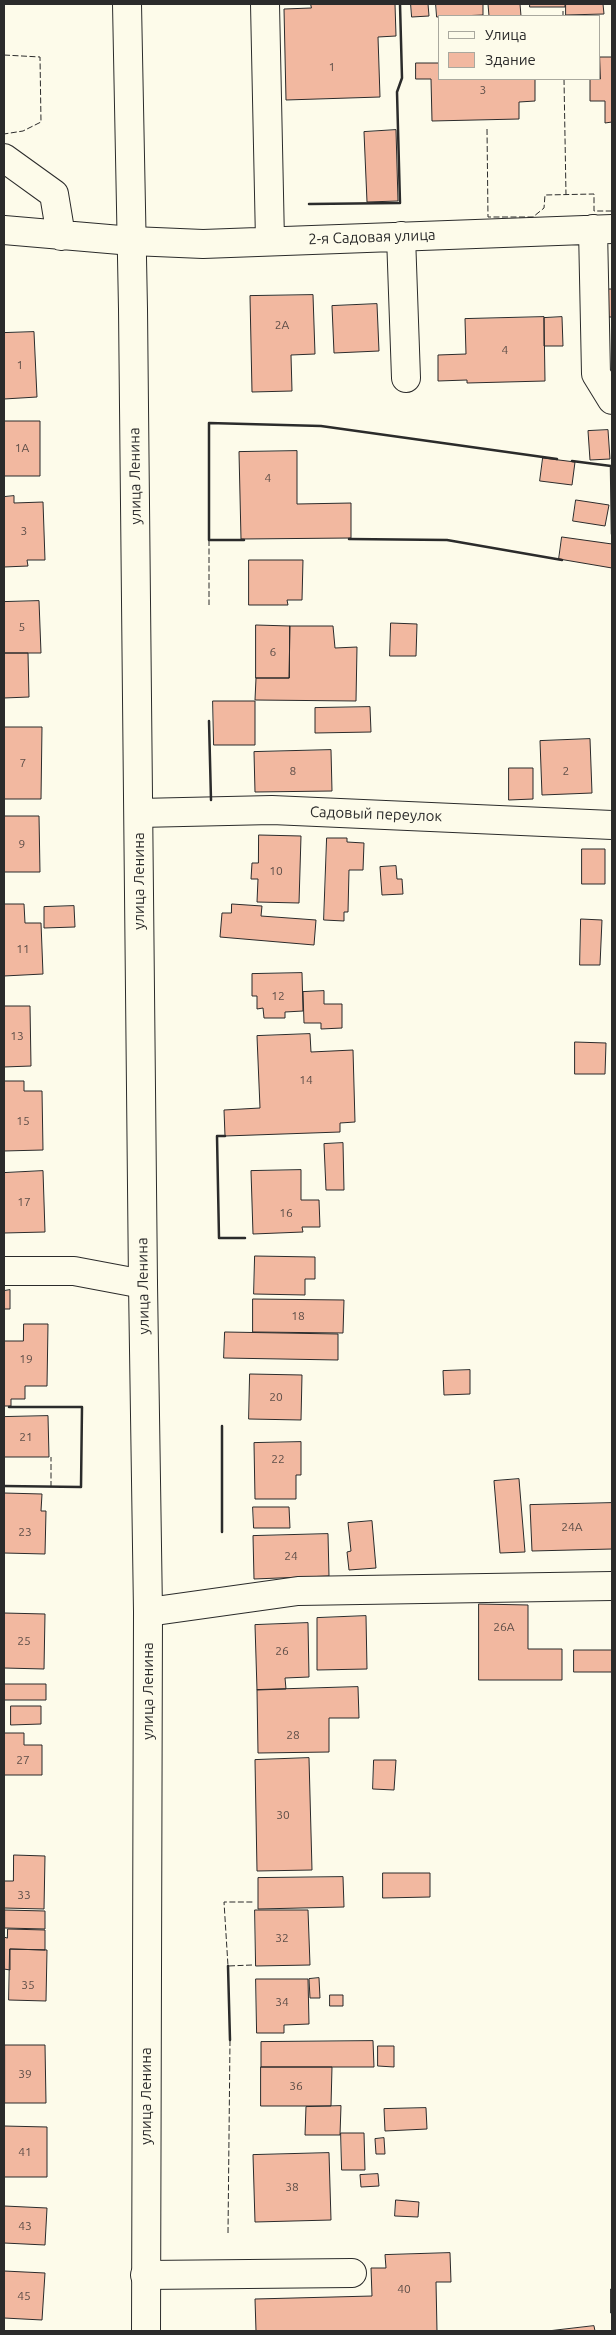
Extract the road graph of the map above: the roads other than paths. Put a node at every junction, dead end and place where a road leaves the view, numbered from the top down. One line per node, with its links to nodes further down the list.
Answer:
1 (127, 4): 8 (main road, улица Ленина)
2 (265, 4): 9 (main road)
3 (4, 158): 6 (main road)
4 (602, 229): 7 (main road, 2-я Садовая улица); 11 (main road)
5 (4, 230): 6 (main road, 2-я Садовая улица)
6 (61, 236): 8 (main road, 2-я Садовая улица)
7 (401, 236): 9 (main road, 2-я Садовая улица); 10 (main road)
8 (132, 241): 9 (main road, 2-я Садовая улица); 12 (main road, улица Ленина)
9 (270, 241)
10 (406, 378)
11 (612, 400)
12 (139, 814): 13 (main road, Садовый переулок); 15 (main road, улица Ленина)
13 (612, 824)
14 (4, 1271): 15 (main road)
15 (142, 1284): 17 (main road, улица Ленина)
16 (612, 1586): 17 (main road)
17 (148, 1612): 19 (main road, улица Ленина)
18 (352, 2273): 19 (main road)
19 (145, 2276): 20 (main road, улица Ленина)
20 (146, 2331)

